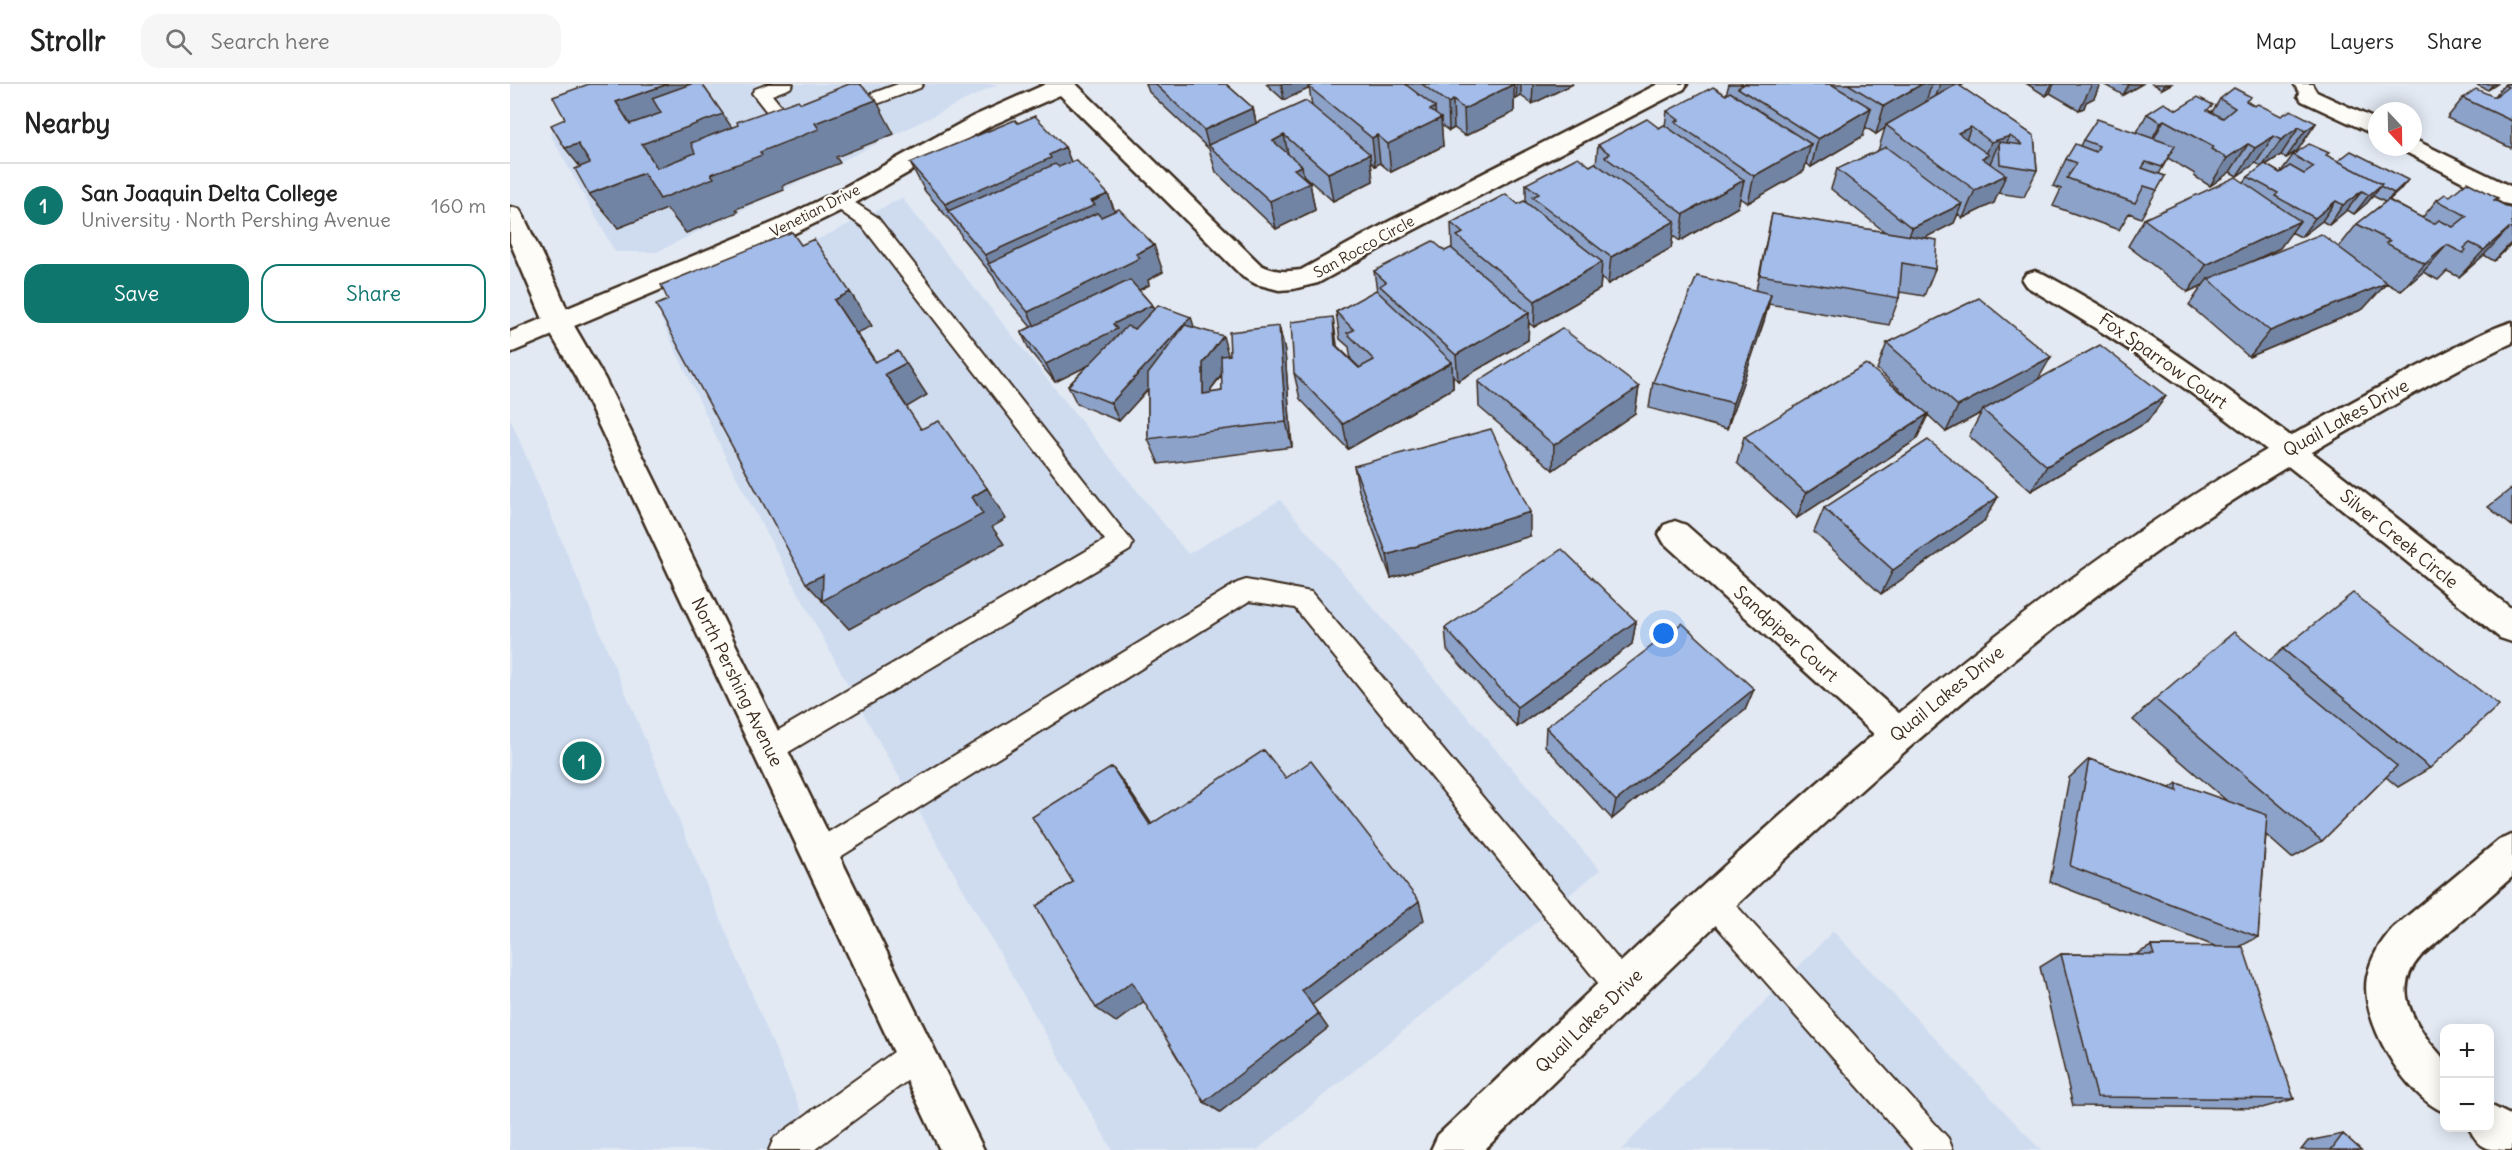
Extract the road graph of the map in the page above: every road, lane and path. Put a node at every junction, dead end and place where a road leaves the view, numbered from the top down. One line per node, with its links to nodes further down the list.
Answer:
1 (784, 84): 2 (lane)
2 (914, 84)
3 (1064, 84): 4 (street, San Rocco Circle); 9 (street, Venetian Drive)
4 (1676, 84)
5 (2307, 90): 6 (street)
6 (2368, 124)
7 (2422, 152): 8 (street)
8 (2512, 197)
9 (839, 201): 12 (street, Venetian Drive); 19 (lane)
10 (510, 215): 12 (street, North Pershing Avenue)
11 (2035, 280): 15 (street, Fox Sparrow Court)
12 (559, 324): 14 (street, Venetian Drive); 19 (street, North Pershing Avenue)
13 (2512, 332): 15 (street, Quail Lakes Drive)
14 (510, 343)
15 (2287, 449): 17 (street, Silver Creek Circle); 18 (street, Quail Lakes Drive)
16 (1675, 534): 18 (street, Sandpiper Court)
17 (2512, 628)
18 (1898, 734): 22 (street, Quail Lakes Drive)
19 (770, 750): 21 (street, North Pershing Avenue)
20 (2512, 853): 25 (street)
21 (819, 854): 23 (lane); 24 (street, North Pershing Avenue)
22 (1714, 902): 23 (street, Quail Lakes Drive); 31 (lane)
23 (1623, 989): 30 (street, Quail Lakes Drive)
24 (916, 1055): 28 (lane); 29 (street, North Pershing Avenue)
25 (2440, 1085)
26 (2494, 1129): 27 (street)
27 (2512, 1143)
28 (786, 1150)
29 (962, 1150)
30 (1453, 1150)
31 (1936, 1150)

